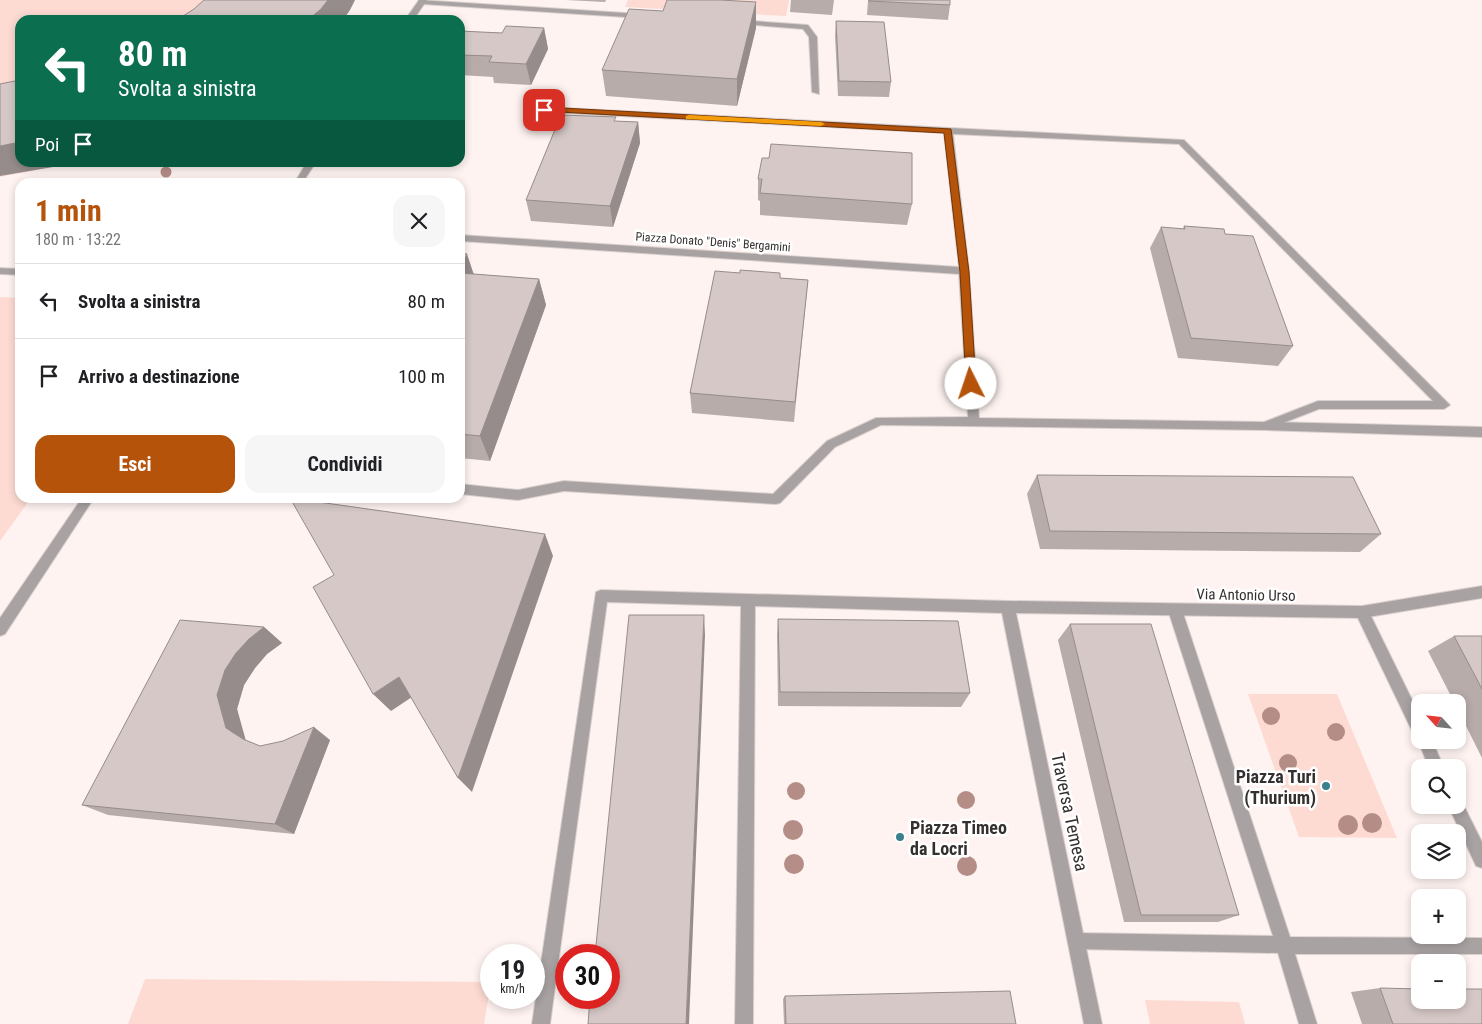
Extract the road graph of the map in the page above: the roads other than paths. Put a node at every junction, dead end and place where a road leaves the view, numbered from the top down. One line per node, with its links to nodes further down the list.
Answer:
1 (552, 0): 3 (street)
2 (422, 1): 3 (street); 4 (street)
3 (547, 10): 5 (street)
4 (412, 15)
5 (646, 16)
6 (735, 22): 7 (street)
7 (816, 92)
8 (544, 110): 9 (street)
9 (948, 131): 15 (street); 17 (street)
10 (309, 167): 11 (street)
11 (302, 178)
12 (465, 238): 15 (street, Piazza Donato "Denis" Bergamini)
13 (0, 271): 14 (street)
14 (15, 272)
15 (964, 272): 16 (street)
16 (974, 422): 17 (street); 19 (street)
17 (1265, 426): 18 (street)
18 (1482, 432)
19 (465, 490)
20 (85, 503): 26 (street)
21 (1482, 592): 25 (street, Via Antonio Urso)
22 (748, 600): 23 (street, Via Antonio Urso); 33 (street, Via Antonio Urso); 34 (street)
23 (1008, 608): 24 (street, Via Antonio Urso); 30 (street, Traversa Temesa)
24 (1175, 610): 25 (street, Via Antonio Urso); 31 (street)
25 (1362, 612): 27 (street)
26 (0, 630)
27 (1411, 713)
28 (1460, 814): 29 (street)
29 (1482, 860)
30 (1076, 941): 31 (street); 35 (street, Traversa Temesa)
31 (1284, 945): 32 (street); 36 (street)
32 (1482, 946)
33 (541, 1024)
34 (744, 1024)
35 (1093, 1024)
36 (1308, 1024)

